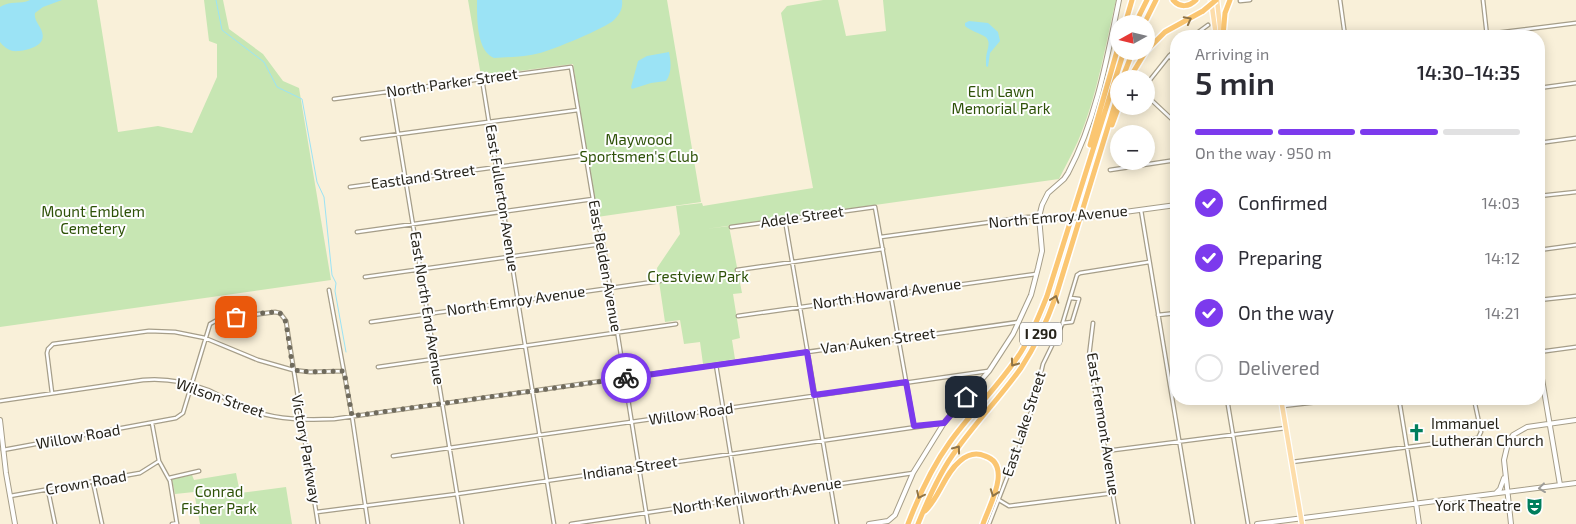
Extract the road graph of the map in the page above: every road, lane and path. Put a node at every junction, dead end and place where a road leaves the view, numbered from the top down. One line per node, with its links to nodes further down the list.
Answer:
1 (1119, 0): 61 (street)
2 (1132, 0): 14 (highway)
3 (1147, 0): 15 (highway)
4 (1156, 0): 16 (highway)
5 (1173, 0): 6 (highway)
6 (1196, 0)
7 (1211, 0): 20 (main road)
8 (1216, 0): 21 (main road); 26 (highway, one-way to 8, bridge)
9 (1230, 0): 22 (highway)
10 (1250, 0): 13 (street)
11 (1340, 0): 23 (street)
12 (1483, 0): 24 (street)
13 (1240, 1)
14 (1128, 15)
15 (1140, 15)
16 (1148, 15)
17 (1576, 23): 25 (street)
18 (1208, 24): 19 (street)
19 (1200, 30)
20 (1215, 30)
21 (1221, 30)
22 (1223, 30)
23 (1344, 30)
24 (1486, 30)
25 (1524, 30)
26 (1155, 42)
27 (1169, 56): 31 (street)
28 (1114, 60): 58 (highway)
29 (1121, 60): 58 (highway, I 290)
30 (571, 67): 32 (street, North Parker Street); 38 (street, East Belden Avenue)
31 (1155, 74)
32 (482, 79): 35 (street, North Parker Street); 42 (street, East Fullerton Avenue)
33 (1576, 83): 34 (street)
34 (1545, 87)
35 (391, 91): 36 (street, North Parker Street); 43 (street, East North End Avenue)
36 (334, 99)
37 (1155, 103): 41 (street)
38 (578, 110): 42 (street); 48 (street, East Belden Avenue)
39 (1111, 115): 47 (highway, I 290)
40 (1115, 115): 47 (highway)
41 (1170, 117)
42 (489, 122): 43 (street); 51 (street, East Fullerton Avenue)
43 (398, 135): 45 (street); 52 (street, East North End Avenue)
44 (1576, 138): 46 (street)
45 (362, 139)
46 (1545, 142)
47 (1100, 153): 170 (highway, I 290, one-way to 47)
48 (586, 155): 51 (street, Eastland Street); 56 (street, East Belden Avenue)
49 (1170, 161): 50 (street)
50 (1155, 163)
51 (496, 167): 52 (street, Eastland Street); 60 (street, East Fullerton Avenue)
52 (406, 179): 53 (street, Eastland Street); 63 (street, East North End Avenue)
53 (350, 187)
54 (1576, 192): 55 (street)
55 (1545, 195)
56 (593, 199): 60 (street); 67 (street, East Belden Avenue)
57 (1170, 206): 59 (street, North Emroy Avenue)
58 (1075, 208): 186 (highway, I 290, one-way to 186)
59 (1141, 210): 61 (street, North Emroy Avenue, bridge); 73 (street)
60 (504, 212): 63 (street); 71 (street, East Fullerton Avenue)
61 (1039, 217): 66 (street, North Emroy Avenue); 76 (street)
62 (785, 220): 64 (street, Adele Street); 66 (street, Adele Street); 72 (street)
63 (413, 224): 65 (street); 74 (street, East North End Avenue)
64 (731, 227)
65 (357, 232)
66 (881, 237): 69 (street)
67 (601, 244): 71 (street); 79 (street, East Belden Avenue)
68 (1576, 245): 70 (street)
69 (883, 249): 72 (street); 81 (street)
70 (1545, 249)
71 (511, 256): 74 (street); 85 (street, East Fullerton Avenue)
72 (792, 262): 75 (street); 86 (street)
73 (1149, 262): 83 (street, East Lake Street); 89 (street)
74 (420, 269): 77 (street); 87 (street, East North End Avenue)
75 (738, 270)
76 (1037, 274): 81 (street, North Howard Avenue); 92 (street)
77 (365, 277)
78 (660, 280): 79 (street, North Emroy Avenue)
79 (610, 288): 85 (street, North Emroy Avenue); 96 (street, East Belden Avenue)
80 (329, 290): 107 (street)
81 (891, 293): 86 (street, North Howard Avenue); 98 (street)
82 (1576, 296): 84 (street)
83 (1070, 298): 93 (street, East Lake Street); 93 (street)
84 (1545, 299)
85 (519, 301): 87 (street, North Emroy Avenue); 99 (street, East Fullerton Avenue)
86 (799, 306): 90 (street, North Howard Avenue); 102 (street)
87 (428, 314): 91 (street, North Emroy Avenue); 103 (street, East North End Avenue)
88 (1170, 314): 89 (street)
89 (1158, 315): 111 (street)
90 (738, 316)
91 (371, 322)
92 (1019, 322): 98 (street, Van Auken Street); 108 (street)
93 (1063, 323): 165 (street, East Lake Street)
94 (1093, 323): 143 (street, East Fremont Avenue)
95 (676, 324): 96 (street)
96 (617, 333): 99 (street); 109 (street, East Belden Avenue)
97 (205, 338): 106 (street); 106 (street, Victory Parkway); 112 (street); 114 (street)
98 (898, 338): 102 (street, Van Auken Street); 110 (street)
99 (526, 346): 103 (street); 113 (street, East Fullerton Avenue)
100 (1576, 347): 101 (street)
101 (1545, 351)
102 (807, 352): 104 (street, Van Auken Street); 115 (street)
103 (435, 359): 105 (street); 118 (street, East North End Avenue)
104 (716, 365): 109 (street, Van Auken Street); 125 (street)
105 (378, 367)
106 (293, 370): 107 (street); 128 (street, Victory Parkway)
107 (344, 371): 126 (street)
108 (989, 371): 110 (street, Willow Road); 132 (street)
109 (624, 378): 113 (street, Van Auken Street); 131 (street, East Belden Avenue)
110 (906, 382): 115 (street, Willow Road); 134 (street)
111 (1170, 384)
112 (191, 385): 114 (street, Wilson Street); 128 (street, Wilson Street); 130 (street, Willow Road)
113 (533, 391): 118 (street, Van Auken Street); 137 (street, East Fullerton Avenue)
114 (52, 393): 117 (street, Wilson Street)
115 (814, 395): 125 (street, Willow Road); 138 (street)
116 (1545, 395): 133 (street)
117 (0, 401)
118 (442, 404): 126 (street, Van Auken Street); 141 (street, East North End Avenue)
119 (1174, 405): 139 (street)
120 (1228, 405): 136 (street)
121 (1291, 405): 124 (street)
122 (1400, 405): 140 (street)
123 (1475, 405): 140 (street)
124 (1282, 406): 135 (main road)
125 (724, 410): 131 (street, Willow Road); 144 (street)
126 (352, 416): 128 (street, Wilson Street); 167 (street)
127 (0, 420): 142 (street)
128 (301, 420): 168 (street, Victory Parkway)
129 (1576, 420): 133 (street)
130 (152, 423): 142 (street, Willow Road); 146 (street)
131 (632, 423): 137 (street, Willow Road); 148 (street, East Belden Avenue)
132 (944, 423): 134 (street, Indiana Street); 150 (street)
133 (1550, 423): 151 (street); 157 (street)
134 (914, 426): 138 (street, Indiana Street)
135 (1286, 428): 136 (street); 147 (main road)
136 (1233, 435): 139 (street); 192 (street)
137 (540, 436): 141 (street, Willow Road); 153 (street, East Fullerton Avenue)
138 (822, 440): 144 (street, Indiana Street); 156 (street)
139 (1180, 441): 143 (street); 191 (street)
140 (1408, 448): 147 (street); 166 (street)
141 (450, 449): 145 (street, Willow Road); 161 (street, East North End Avenue)
142 (3, 450): 163 (street)
143 (1106, 450): 160 (street, East Fremont Avenue)
144 (731, 453): 148 (street, Indiana Street); 164 (street)
145 (393, 456)
146 (159, 461): 152 (street); 154 (street, Crown Road)
147 (1292, 462): 171 (main road)
148 (639, 467): 153 (street, Indiana Street); 169 (street, East Belden Avenue)
149 (199, 471): 152 (street)
150 (913, 472): 156 (street, North Kenilworth Avenue); 185 (street)
151 (1505, 473): 159 (street); 162 (street)
152 (169, 478): 176 (street)
153 (547, 480): 161 (street, Indiana Street); 180 (street, East Fullerton Avenue)
154 (93, 482): 158 (street, Crown Road); 174 (street)
155 (1576, 484): 157 (street)
156 (830, 485): 164 (street, North Kenilworth Avenue); 184 (street)
157 (1560, 485): 159 (street, one-way to 159)
158 (48, 490): 163 (street, Crown Road); 173 (street)
159 (1508, 492): 162 (street); 195 (street)
160 (1113, 493): 165 (street); 190 (street, East Fremont Avenue)
161 (457, 494): 167 (street, Indiana Street); 179 (street, East North End Avenue)
162 (1495, 494): 166 (street)
163 (10, 496): 172 (street)
164 (738, 499): 169 (street, North Kenilworth Avenue); 183 (street)
165 (999, 500): 189 (street, East Lake Street)
166 (1416, 503): 171 (street); 194 (street)
167 (366, 506): 168 (street, Indiana Street); 178 (street)
168 (317, 512): 177 (street, Victory Parkway)
169 (646, 513): 181 (street, North Kenilworth Avenue); 182 (street, East Belden Avenue)
170 (923, 513): 187 (highway, I 290); 188 (highway, one-way to 188)
171 (1302, 521): 193 (street)
172 (15, 524)
173 (54, 524)
174 (102, 524)
175 (172, 524): 176 (street)
176 (177, 524)
177 (318, 524)
178 (368, 524)
179 (462, 524)
180 (554, 524)
181 (571, 524)
182 (648, 524)
183 (742, 524)
184 (837, 524)
185 (869, 524)
186 (908, 524)
187 (918, 524)
188 (983, 524)
189 (989, 524)
190 (1118, 524)
191 (1193, 524)
192 (1248, 524)
193 (1257, 524)
194 (1419, 524)
195 (1511, 524)

